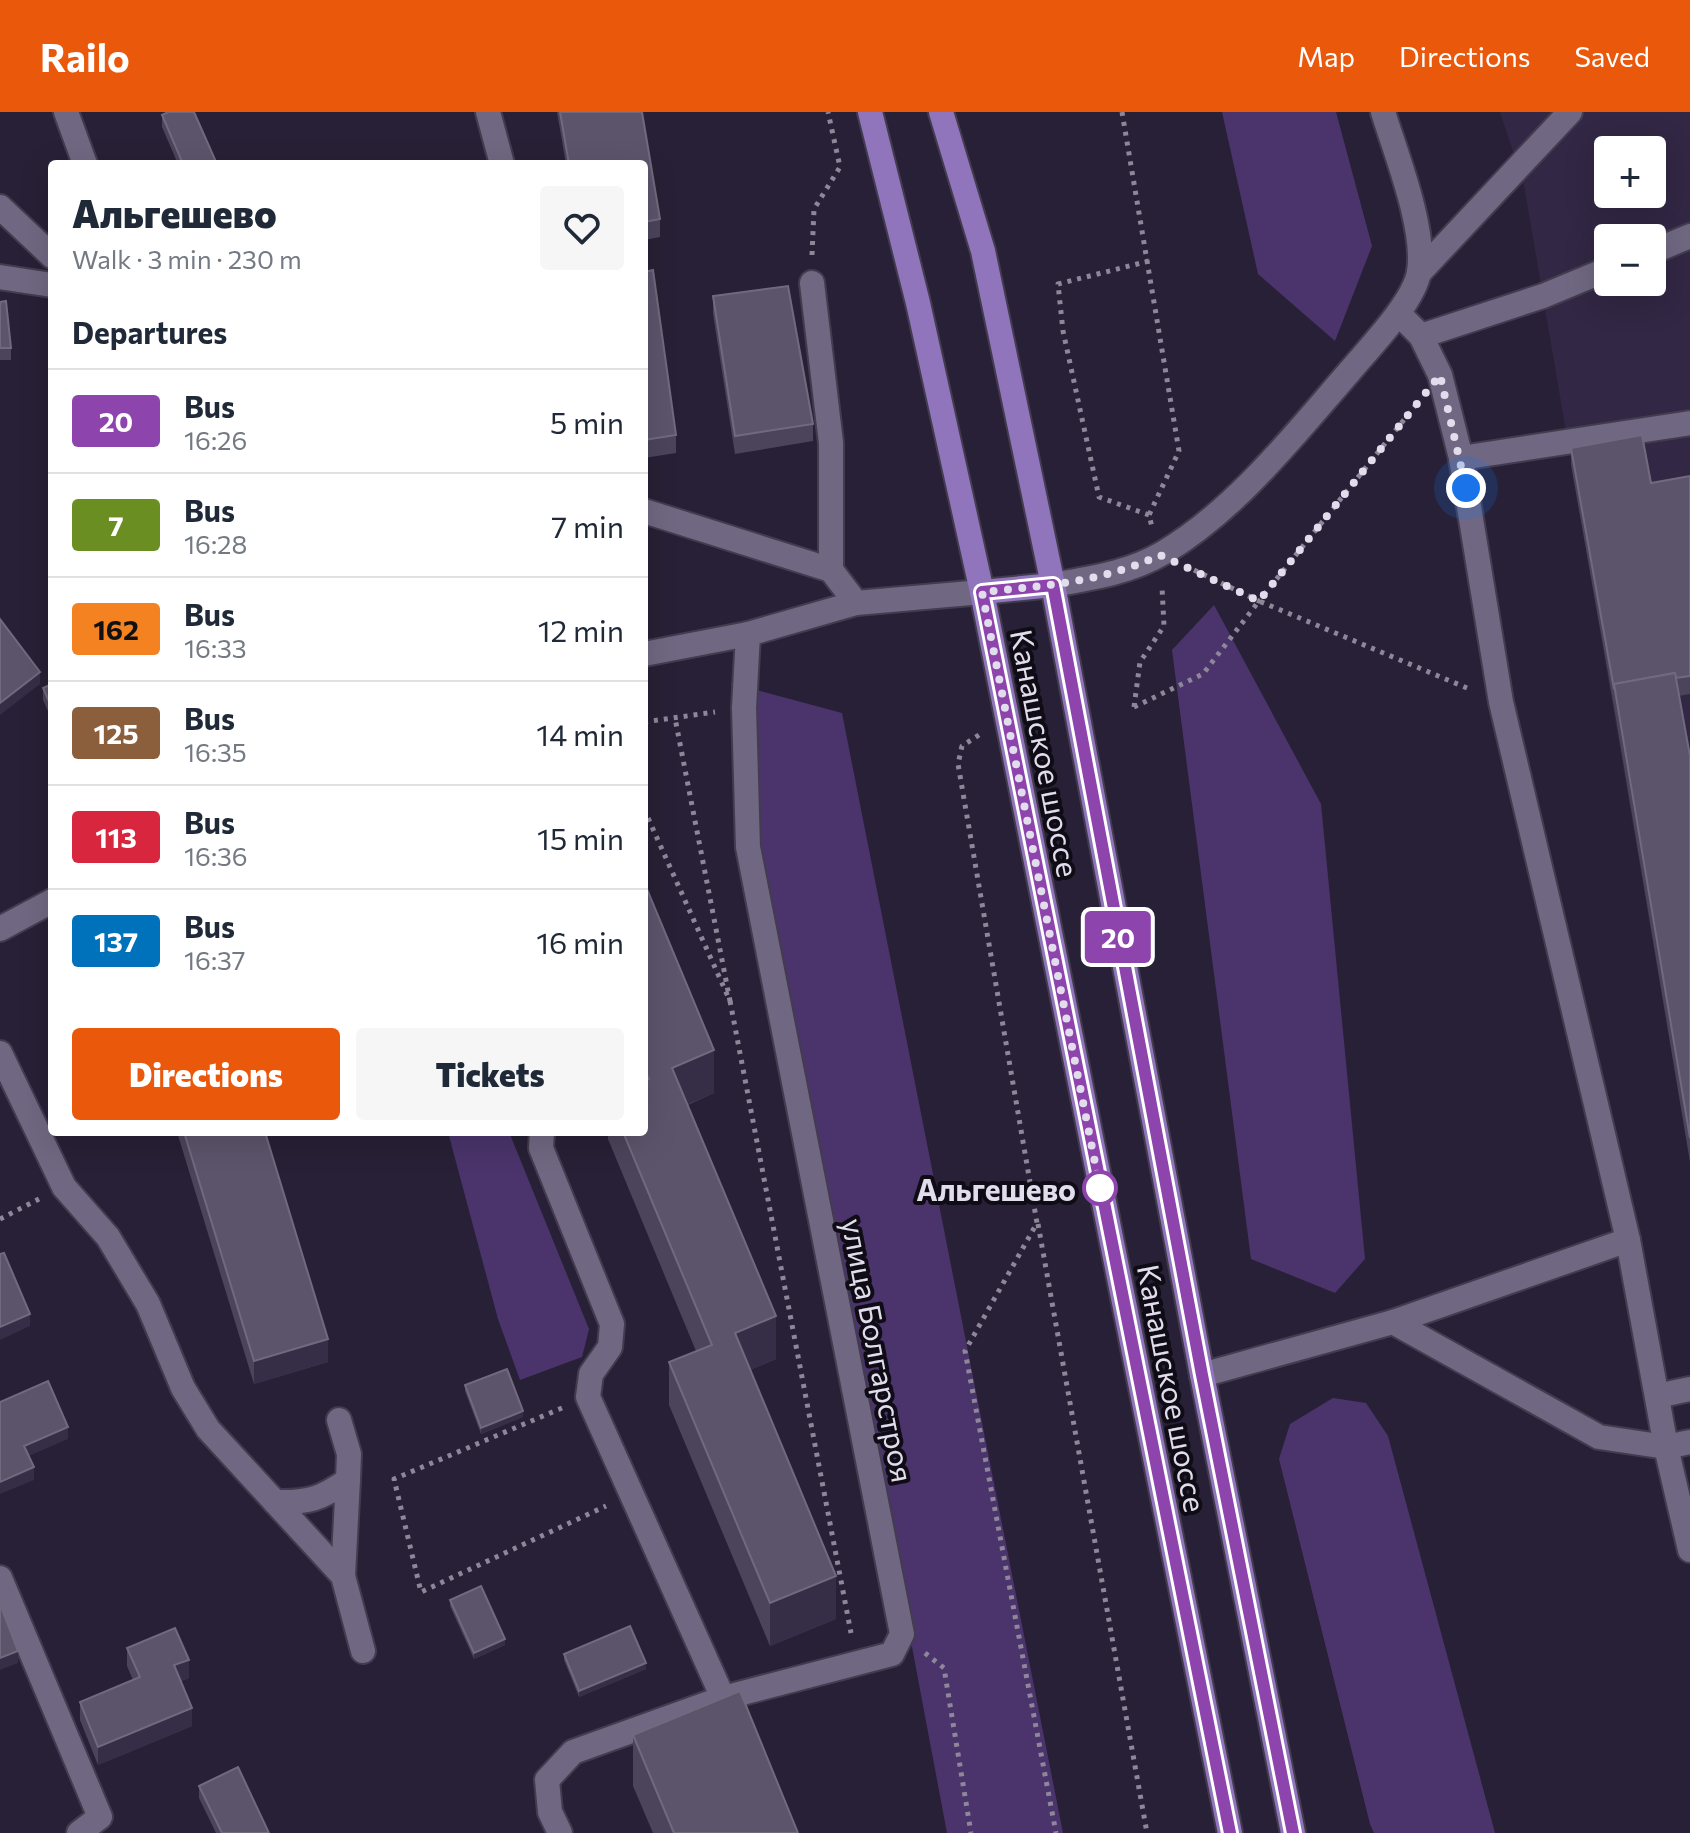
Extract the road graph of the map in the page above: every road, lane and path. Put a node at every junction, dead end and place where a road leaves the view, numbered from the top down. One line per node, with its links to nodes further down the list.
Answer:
1 (66, 112): 9 (street)
2 (488, 112): 10 (street)
3 (828, 112): 19 (path)
4 (870, 112): 31 (main road, Канашское шоссе)
5 (941, 112): 30 (main road, Канашское шоссе)
6 (1122, 112): 15 (path)
7 (1383, 112): 16 (street)
8 (1566, 114): 16 (street)
9 (84, 160)
10 (501, 160)
11 (0, 207): 14 (street)
12 (1690, 236): 13 (street)
13 (1666, 246)
14 (48, 252)
15 (1149, 261): 27 (path); 27 (path)
16 (1419, 273): 21 (street)
17 (1594, 275): 22 (street)
18 (0, 277): 20 (street)
19 (812, 283): 29 (street)
20 (48, 284)
21 (1399, 314): 22 (street); 28 (street)
22 (1421, 336): 23 (street)
23 (1440, 375): 25 (street); 32 (path)
24 (1690, 423): 25 (street)
25 (1461, 458): 36 (street)
26 (648, 512): 29 (street)
27 (1149, 515): 28 (path)
28 (1160, 555): 30 (street); 32 (path); 32 (path)
29 (831, 570): 33 (street)
30 (1053, 585): 31 (main road); 52 (main road, Канашское шоссе)
31 (982, 592): 33 (street); 73 (main road, Канашское шоссе)
32 (1259, 601): 36 (path)
33 (856, 603): 34 (street)
34 (748, 634): 35 (street); 37 (street, улица Болгарстроя)
35 (648, 653)
36 (1501, 702): 50 (street)
37 (744, 708): 38 (path); 64 (street, улица Болгарстроя)
38 (675, 718): 39 (path); 44 (path)
39 (648, 721)
40 (979, 735): 49 (path)
41 (648, 818): 44 (path)
42 (48, 903): 43 (street)
43 (0, 929)
44 (730, 1001): 66 (path)
45 (0, 1053): 47 (street)
46 (542, 1136): 55 (street)
47 (64, 1187): 48 (path); 60 (street)
48 (0, 1219)
49 (1037, 1223): 71 (path); 72 (path)
50 (1628, 1240): 51 (street); 54 (street)
51 (1393, 1322): 52 (street); 57 (street)
52 (1202, 1375): 74 (main road, Канашское шоссе)
53 (1690, 1389): 54 (street)
54 (1657, 1396): 57 (street)
55 (588, 1397): 59 (street); 59 (path)
56 (339, 1420): 58 (street)
57 (1678, 1444): 61 (street)
58 (348, 1480): 60 (street); 62 (street)
59 (631, 1494): 67 (street)
60 (275, 1502): 62 (street)
61 (1690, 1550)
62 (343, 1576): 65 (street)
63 (0, 1578): 68 (street)
64 (902, 1634): 66 (street); 70 (path)
65 (363, 1651)
66 (856, 1663): 67 (street)
67 (723, 1698): 69 (street)
68 (79, 1833)
69 (560, 1833)
70 (971, 1833)
71 (1056, 1833)
72 (1147, 1833)
73 (1230, 1833)
74 (1293, 1833)

